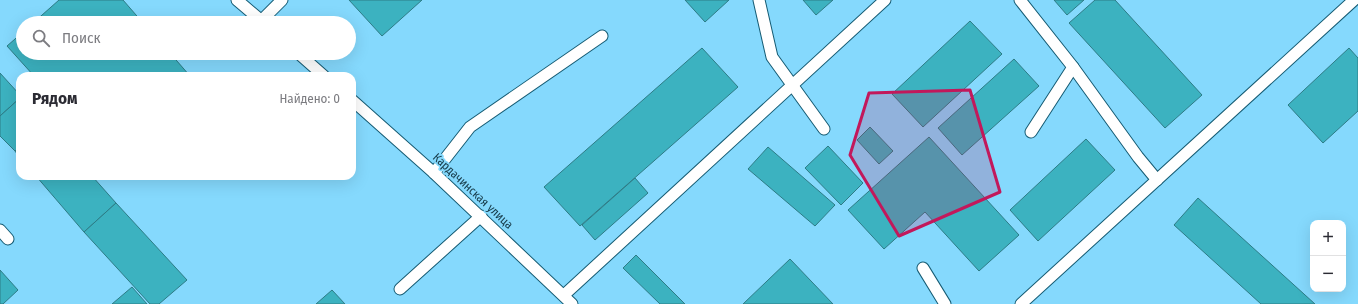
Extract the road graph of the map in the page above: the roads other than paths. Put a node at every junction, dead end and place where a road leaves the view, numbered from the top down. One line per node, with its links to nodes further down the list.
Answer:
1 (236, 0): 7 (lane)
2 (282, 0): 8 (lane)
3 (759, 0): 13 (lane)
4 (885, 0): 13 (lane)
5 (1020, 0): 11 (lane)
6 (1354, 0): 18 (lane)
7 (255, 16)
8 (267, 16)
9 (602, 36): 17 (lane)
10 (306, 60): 12 (lane)
11 (1073, 67): 16 (lane); 18 (lane)
12 (319, 72)
13 (791, 85): 15 (lane); 24 (lane)
14 (356, 104): 17 (lane, Кардачинская улица)
15 (824, 129)
16 (1031, 132)
17 (434, 173): 19 (lane, Кардачинская улица)
18 (1157, 180): 27 (lane)
19 (481, 216): 23 (lane); 24 (lane, Кардачинская улица)
20 (0, 230): 21 (lane)
21 (8, 239)
22 (923, 268): 26 (lane)
23 (400, 289)
24 (564, 295): 25 (lane, Кардачинская улица)
25 (572, 304)
26 (945, 304)
27 (1021, 304)

